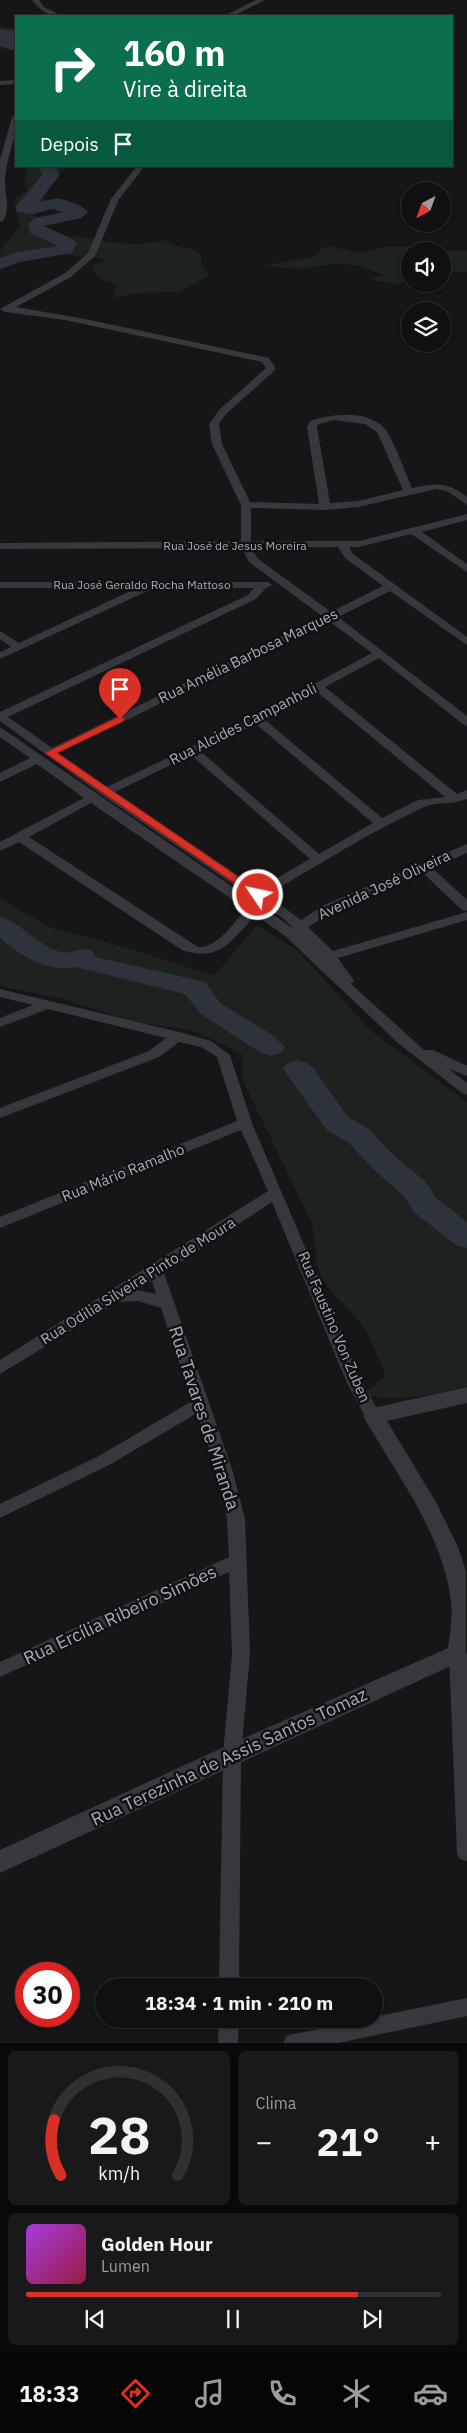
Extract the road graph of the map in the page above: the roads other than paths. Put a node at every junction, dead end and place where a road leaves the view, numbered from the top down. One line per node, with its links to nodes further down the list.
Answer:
1 (35, 0): 3 (street)
2 (262, 0): 4 (street)
3 (56, 15)
4 (230, 15)
5 (15, 82): 6 (street)
6 (0, 83)
7 (15, 120): 8 (street)
8 (1, 166): 10 (street)
9 (140, 167): 11 (street)
10 (0, 219)
11 (3, 310): 14 (street)
12 (408, 490): 13 (street); 15 (street); 15 (street)
13 (467, 502)
14 (246, 505): 15 (street); 20 (street)
15 (325, 507)
16 (467, 517): 17 (street, Rua José de Jesus Moreira)
17 (414, 531): 18 (street, Rua José de Jesus Moreira); 21 (street)
18 (343, 545): 20 (street, Rua José de Jesus Moreira); 26 (street)
19 (0, 546): 20 (street, Rua José de Jesus Moreira)
20 (246, 546): 24 (street)
21 (467, 569)
22 (0, 585): 23 (street, Rua José Geraldo Rocha Mattoso)
23 (154, 585): 25 (street, Rua José Geraldo Rocha Mattoso); 30 (street)
24 (284, 585): 25 (street, Rua José Geraldo Rocha Mattoso); 27 (street)
25 (262, 586): 34 (street)
26 (392, 586): 27 (street, Rua Amélia Barbosa Marques); 29 (street)
27 (330, 616): 31 (street); 39 (street, Rua Amélia Barbosa Marques)
28 (0, 634): 30 (street)
29 (467, 642)
30 (18, 647): 32 (street)
31 (380, 653): 33 (street, Rua Alcides Campanholi); 36 (street)
32 (0, 656)
33 (317, 686): 35 (street, Rua Alcides Campanholi); 43 (street)
34 (0, 716): 39 (street)
35 (257, 719): 38 (street, Rua Alcides Campanholi); 45 (street)
36 (467, 722)
37 (0, 731): 40 (street)
38 (192, 750): 42 (street, Rua Alcides Campanholi); 49 (street)
39 (50, 753): 42 (street)
40 (38, 760): 41 (street); 44 (street)
41 (0, 778)
42 (106, 792): 51 (street)
43 (461, 796): 45 (street)
44 (92, 798): 46 (street); 53 (street)
45 (381, 823): 49 (street)
46 (19, 836): 47 (street); 53 (street)
47 (0, 847)
48 (467, 848): 50 (street, Avenida José Oliveira)
49 (319, 860): 51 (street)
50 (424, 867): 52 (street); 55 (street, Avenida José Oliveira)
51 (258, 895): 55 (street)
52 (467, 907)
53 (254, 908): 58 (street)
54 (467, 916): 56 (street)
55 (301, 926): 56 (street)
56 (330, 956): 58 (street)
57 (0, 994): 59 (street, Rua Faustino Von Zuben)
58 (356, 995): 62 (street)
59 (48, 1004): 60 (street); 61 (street, Rua Faustino Von Zuben)
60 (0, 1023)
61 (178, 1036): 65 (street); 66 (street, Rua Faustino Von Zuben)
62 (403, 1040): 63 (street); 64 (street)
63 (467, 1072)
64 (467, 1090)
65 (0, 1112)
66 (245, 1123): 67 (street, Rua Faustino Von Zuben); 68 (street, Rua Mário Ramalho)
67 (276, 1193): 69 (street, Rua Odilia Silveira Pinto de Moura); 75 (street, Rua Faustino Von Zuben)
68 (0, 1223)
69 (156, 1271): 70 (street, Rua Odilia Silveira Pinto de Moura); 71 (street, Rua Tavares de Miranda)
70 (113, 1298): 71 (street); 72 (street, Rua Odilia Silveira Pinto de Moura)
71 (168, 1305): 74 (street, Rua Tavares de Miranda)
72 (0, 1368)
73 (467, 1395): 75 (street)
74 (201, 1403): 76 (street); 77 (street, Rua Tavares de Miranda)
75 (373, 1416): 78 (street, Rua Faustino Von Zuben)
76 (0, 1512)
77 (239, 1560): 79 (street, Rua Ercília Ribeiro Simões); 80 (street, Rua Tavares de Miranda)
78 (458, 1653): 80 (street, Rua Terezinha de Assis Santos Tomaz); 81 (street, Rua Faustino Von Zuben)
79 (0, 1670)
80 (232, 1754): 82 (street, Rua Terezinha de Assis Santos Tomaz); 83 (street, Rua Tavares de Miranda)
81 (467, 1853)
82 (0, 1862)
83 (229, 1978)
84 (467, 2007): 87 (street)
85 (229, 2028): 86 (street)
86 (228, 2043)
87 (293, 2043)

